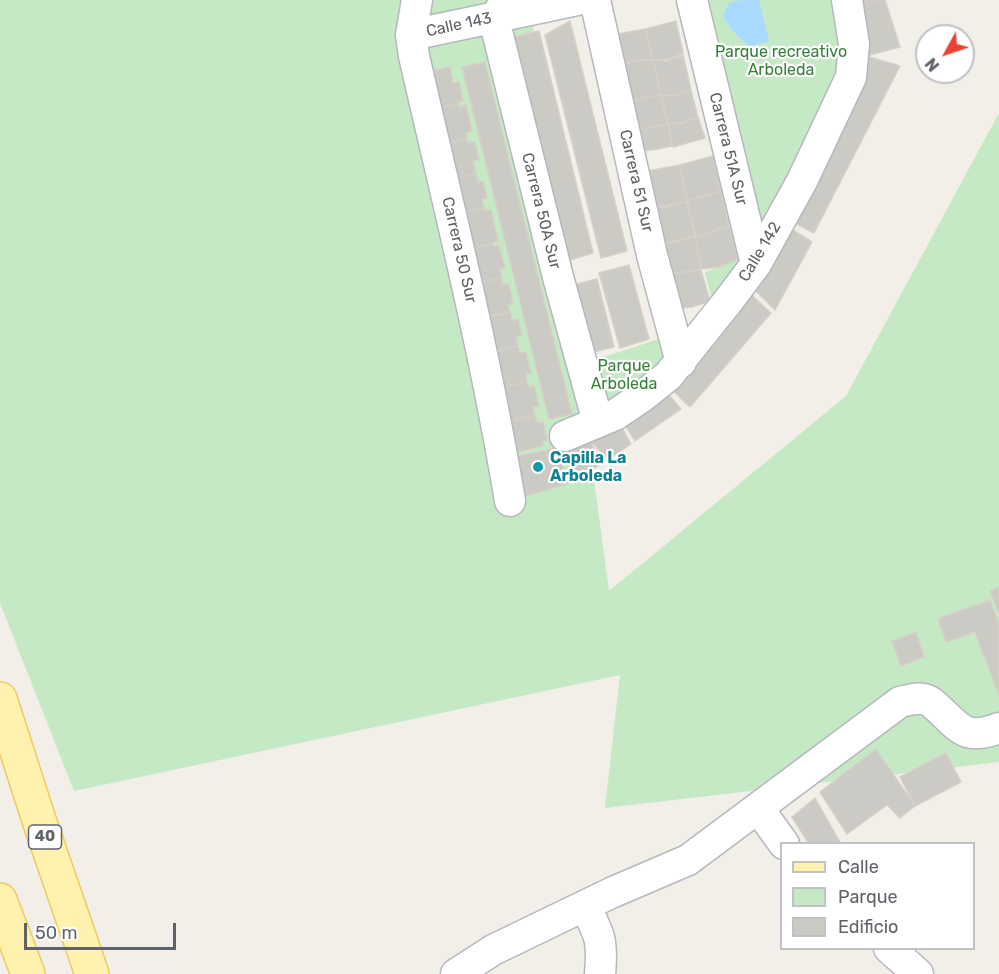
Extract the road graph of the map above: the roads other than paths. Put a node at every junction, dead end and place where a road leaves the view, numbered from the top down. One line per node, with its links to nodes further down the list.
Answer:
1 (417, 0): 7 (street, Carrera 50 Sur)
2 (578, 0): 6 (street, Calle 143)
3 (595, 0): 9 (street, Carrera 51 Sur)
4 (692, 0): 8 (street, Carrera 51A Sur)
5 (847, 0): 8 (street, Calle 142)
6 (501, 8): 7 (street, Calle 143); 10 (street, Carrera 50A Sur)
7 (411, 35): 12 (street, Carrera 50 Sur)
8 (756, 264): 9 (street, Calle 142)
9 (681, 362): 10 (street, Calle 142)
10 (598, 422): 11 (street, Calle 142)
11 (565, 436)
12 (510, 501)
13 (0, 699): 21 (main road, 40)
14 (999, 728): 15 (street)
15 (758, 808): 16 (street); 18 (street)
16 (783, 842)
17 (0, 900): 20 (main road)
18 (585, 906): 22 (street); 23 (street)
19 (891, 950): 24 (street)
20 (28, 974)
21 (92, 974)
22 (456, 974)
23 (600, 974)
24 (918, 974)

